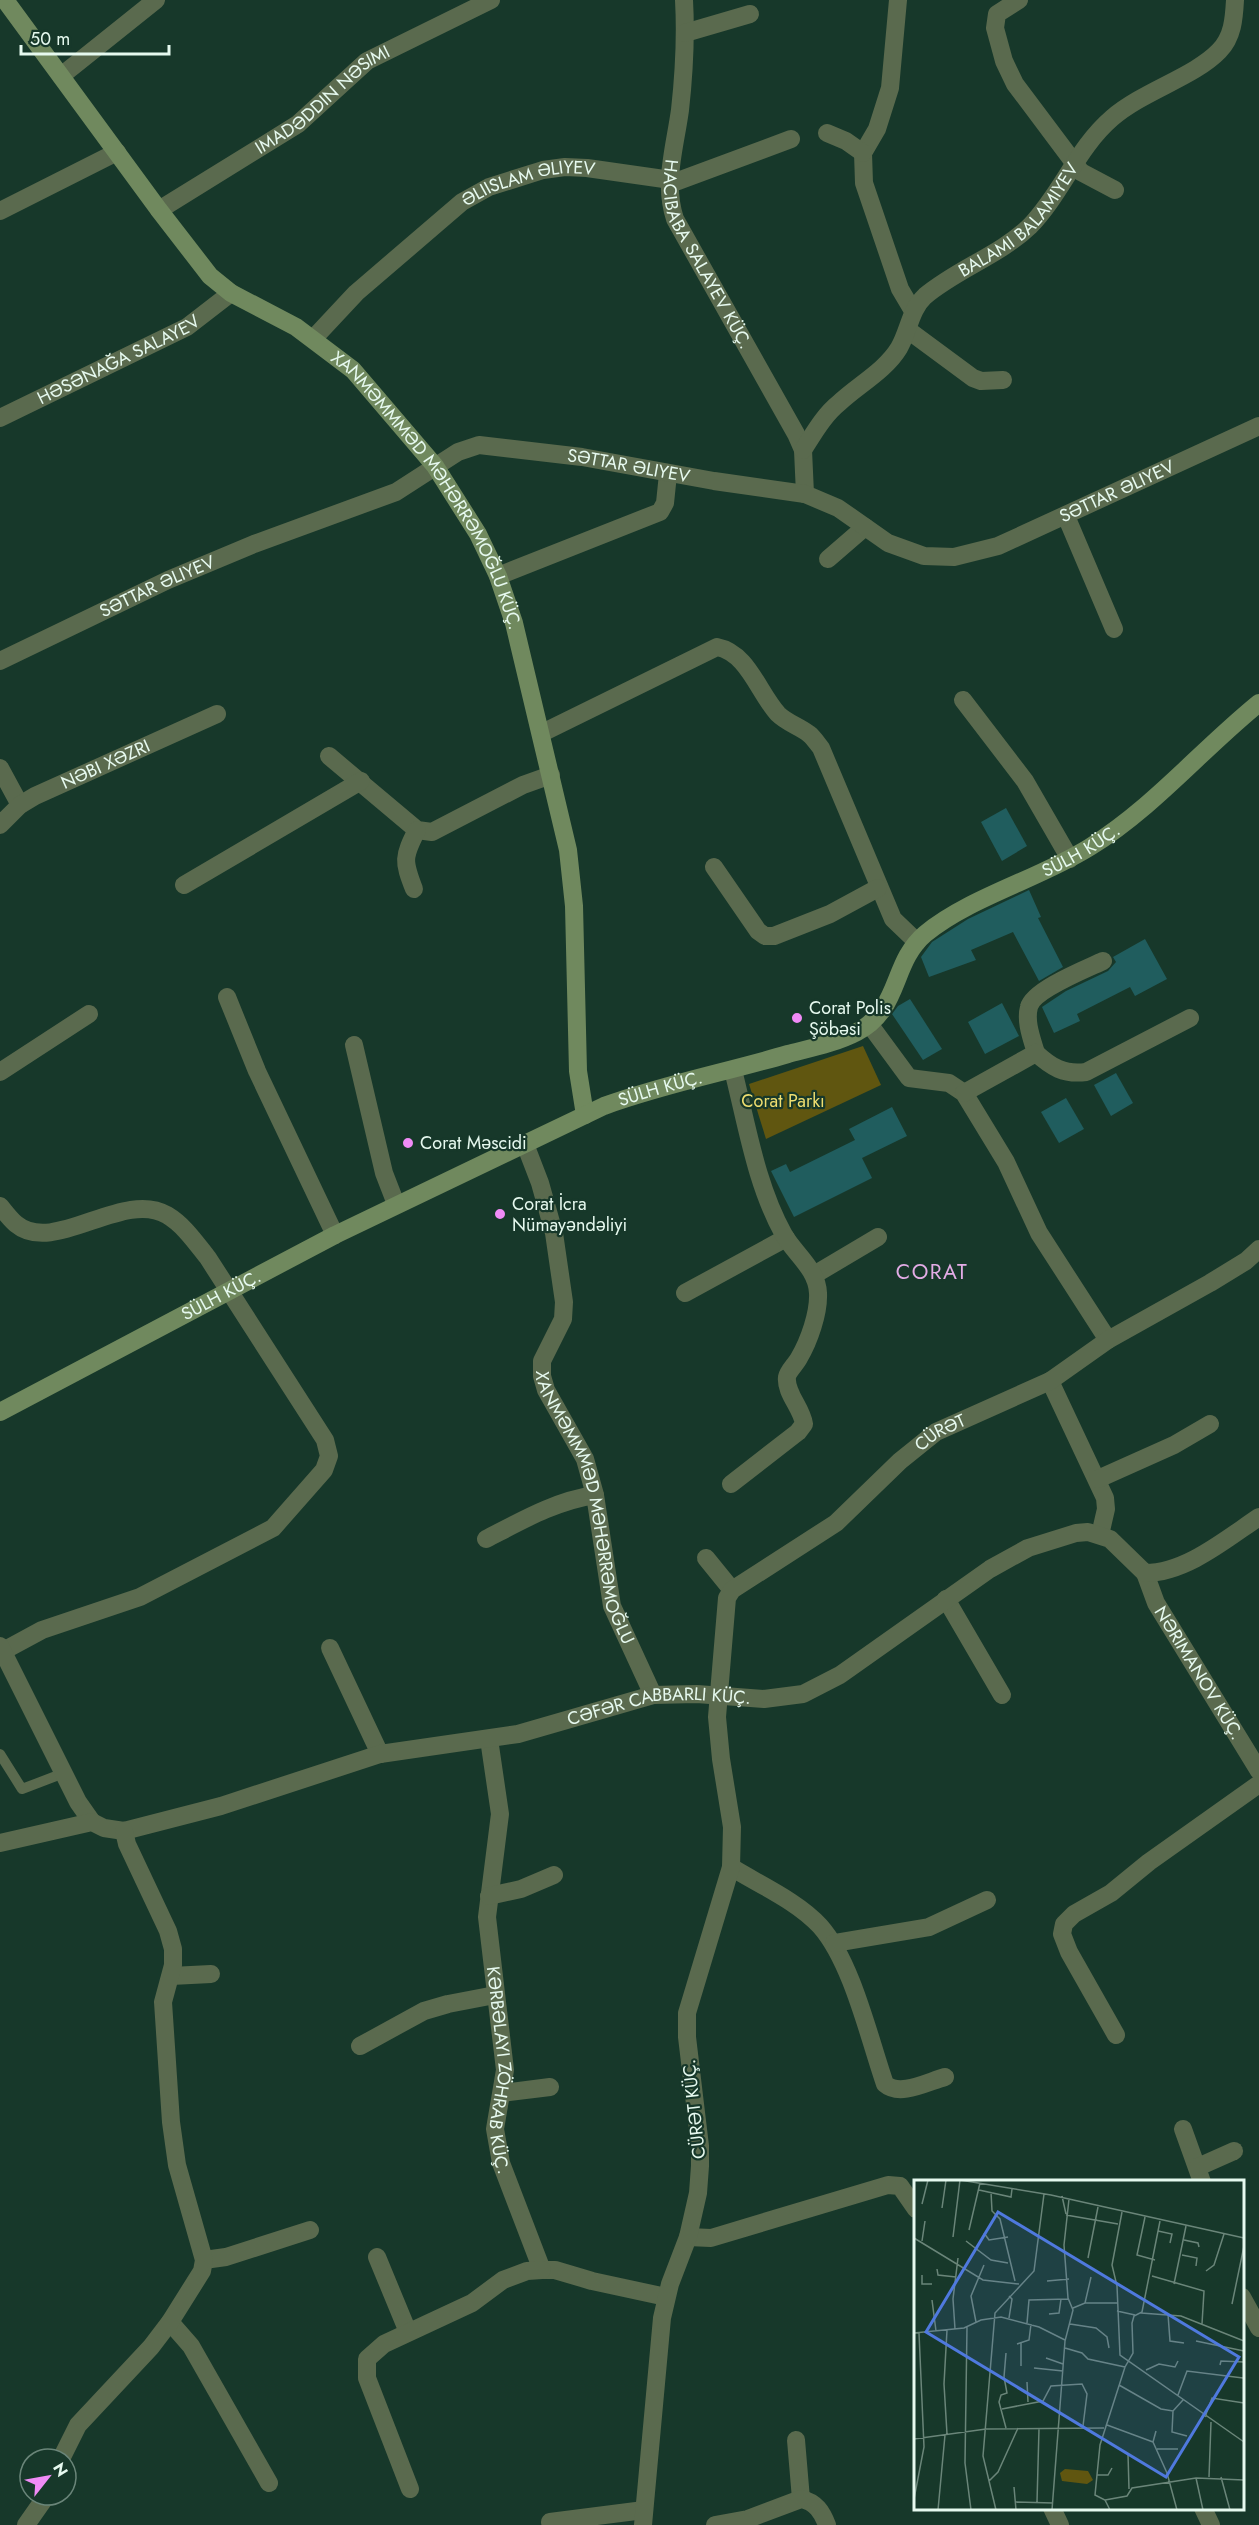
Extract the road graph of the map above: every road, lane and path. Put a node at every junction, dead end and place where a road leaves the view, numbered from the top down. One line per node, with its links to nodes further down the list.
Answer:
1 (5, 0): 11 (street, XANMƏMMMƏD MƏHƏRRƏMOĞLU KÜÇ.)
2 (156, 0): 11 (street)
3 (491, 0): 8 (street, IMADƏDDIN NƏSIMI)
4 (684, 0): 10 (street)
5 (898, 0): 15 (street)
6 (1019, 0): 16 (street)
7 (1235, 0): 16 (street, BALAMI BALAMIYEV)
8 (458, 8): 19 (street, IMADƏDDIN NƏSIMI)
9 (750, 14): 10 (street)
10 (685, 33): 17 (street)
11 (61, 76): 14 (street, XANMƏMMMƏD MƏHƏRRƏMOĞLU KÜÇ.)
12 (827, 133): 15 (street)
13 (791, 140): 17 (street, ƏLIISLAM ƏLIYEV)
14 (117, 152): 19 (street, XANMƏMMMƏD MƏHƏRRƏMOĞLU KÜÇ.); 20 (street)
15 (863, 153): 22 (street)
16 (1074, 164): 18 (street); 22 (street, BALAMI BALAMIYEV)
17 (669, 181): 24 (street, ƏLIISLAM ƏLIYEV); 28 (street)
18 (1115, 190)
19 (159, 210): 21 (street, XANMƏMMMƏD MƏHƏRRƏMOĞLU KÜÇ.)
20 (0, 211)
21 (231, 293): 24 (street, XANMƏMMMƏD MƏHƏRRƏMOĞLU KÜÇ.); 26 (street, HƏSƏNAĞA SALAYEV)
22 (913, 311): 23 (street, BALAMI BALAMIYEV)
23 (908, 330): 25 (street); 28 (street, BALAMI BALAMIYEV)
24 (313, 339): 29 (street, XANMƏMMMƏD MƏHƏRRƏMOĞLU KÜÇ.)
25 (1003, 380)
26 (0, 418)
27 (1259, 426): 32 (street, SƏTTAR ƏLIYEV)
28 (803, 450): 31 (street)
29 (435, 466): 30 (street, SƏTTAR ƏLIYEV); 35 (street, XANMƏMMMƏD MƏHƏRRƏMOĞLU KÜÇ.); 37 (street, SƏTTAR ƏLIYEV)
30 (668, 474): 31 (street, SƏTTAR ƏLIYEV); 35 (street)
31 (805, 494): 33 (street, SƏTTAR ƏLIYEV)
32 (1066, 516): 33 (street, SƏTTAR ƏLIYEV); 36 (street)
33 (865, 527): 34 (street)
34 (828, 559)
35 (498, 576): 41 (street, XANMƏMMMƏD MƏHƏRRƏMOĞLU KÜÇ.)
36 (1114, 629)
37 (0, 661)
38 (963, 699): 49 (street)
39 (1259, 703): 49 (street, SÜLH KÜÇ.)
40 (217, 714): 46 (street, NƏBI XƏZRI)
41 (542, 733): 44 (street, XANMƏMMMƏD MƏHƏRRƏMOĞLU KÜÇ.); 52 (street)
42 (329, 756): 45 (street)
43 (0, 768): 46 (street)
44 (552, 775): 48 (street); 65 (street, XANMƏMMMƏD MƏHƏRRƏMOĞLU KÜÇ.)
45 (361, 781): 48 (street); 51 (street)
46 (20, 805): 47 (street, NƏBI XƏZRI)
47 (0, 825)
48 (417, 830): 53 (street)
49 (1070, 859): 54 (street, SÜLH KÜÇ.)
50 (714, 867): 52 (street)
51 (184, 885)
52 (878, 888): 54 (street)
53 (414, 889)
54 (917, 942): 59 (street, SÜLH KÜÇ.)
55 (1103, 961): 61 (street)
56 (227, 997): 69 (street)
57 (88, 1014): 63 (street)
58 (1190, 1018): 61 (street)
59 (870, 1025): 62 (street, SÜLH KÜÇ.); 64 (street)
60 (354, 1045): 67 (street)
61 (1036, 1053): 64 (street)
62 (734, 1070): 65 (street, SÜLH KÜÇ.); 71 (street)
63 (0, 1072)
64 (964, 1094): 76 (street)
65 (585, 1115): 66 (street, SÜLH KÜÇ.)
66 (525, 1144): 67 (street, SÜLH KÜÇ.); 82 (street, XANMƏMMMƏD MƏHƏRRƏMOĞLU)
67 (396, 1204): 69 (street, SÜLH KÜÇ.)
68 (0, 1206): 74 (street)
69 (336, 1235): 74 (street, SÜLH KÜÇ.)
70 (878, 1237): 73 (street)
71 (786, 1238): 73 (street); 75 (street)
72 (1259, 1249): 76 (street, CÜRƏT)
73 (814, 1275): 81 (street)
74 (227, 1291): 78 (street, SÜLH KÜÇ.); 91 (street)
75 (685, 1293)
76 (1108, 1340): 77 (street, CÜRƏT)
77 (1050, 1381): 80 (street); 88 (street, CÜRƏT)
78 (0, 1412)
79 (1210, 1424): 80 (street)
80 (1098, 1479): 84 (street)
81 (730, 1484)
82 (595, 1495): 85 (street); 92 (street, XANMƏMMMƏD MƏHƏRRƏMOĞLU)
83 (1259, 1517): 87 (street)
84 (1100, 1534): 87 (street); 89 (street)
85 (486, 1539)
86 (706, 1558): 88 (street)
87 (1145, 1573): 98 (street, NƏRIMANOV KÜÇ.)
88 (732, 1590): 93 (street)
89 (946, 1599): 93 (street); 94 (street)
90 (330, 1648): 97 (street)
91 (1, 1649): 99 (street)
92 (653, 1695): 93 (street); 95 (street)
93 (718, 1695): 104 (street, CÜRƏT KÜÇ.)
94 (1002, 1695)
95 (489, 1739): 97 (street); 106 (street, KƏRBƏLAYI ZÖHRAB KÜÇ.)
96 (0, 1754): 99 (lane)
97 (380, 1754): 102 (street)
98 (1259, 1772)
99 (64, 1773): 101 (street)
100 (1259, 1784): 112 (street)
101 (92, 1822): 102 (street); 103 (street)
102 (124, 1831): 110 (street)
103 (0, 1843)
104 (731, 1867): 108 (street); 122 (street, CÜRƏT KÜÇ.)
105 (555, 1875): 106 (street)
106 (489, 1896): 111 (street, KƏRBƏLAYI ZÖHRAB KÜÇ.)
107 (987, 1899): 108 (street)
108 (834, 1943): 114 (street)
109 (211, 1974): 110 (street)
110 (171, 1976): 124 (street)
111 (495, 1995): 113 (street); 116 (street, KƏRBƏLAYI ZÖHRAB KÜÇ.)
112 (1116, 2035)
113 (360, 2046)
114 (945, 2077)
115 (550, 2086): 116 (street)
116 (502, 2093): 125 (street, KƏRBƏLAYI ZÖHRAB KÜÇ.)
117 (1183, 2129): 119 (street)
118 (1234, 2151): 119 (street)
119 (1200, 2174)
120 (914, 2208): 122 (street)
121 (310, 2230): 124 (street)
122 (688, 2237): 126 (street, CÜRƏT KÜÇ.)
123 (377, 2257): 130 (street)
124 (204, 2260): 128 (street)
125 (542, 2270): 126 (street); 130 (street)
126 (666, 2297): 139 (street, CÜRƏT KÜÇ.)
127 (1244, 2301): 129 (street)
128 (170, 2322): 132 (street); 133 (street)
129 (1259, 2328)
130 (408, 2332): 134 (street)
131 (796, 2440): 135 (street)
132 (67, 2447)
133 (269, 2483)
134 (410, 2489)
135 (801, 2499): 142 (street); 143 (street)
136 (39, 2507): 141 (street)
137 (1053, 2510): 144 (street)
138 (1204, 2510): 145 (street)
139 (644, 2518): 140 (street)
140 (550, 2522)
141 (26, 2525)
142 (715, 2525)
143 (827, 2525)
144 (1059, 2525)
145 (1211, 2525)

